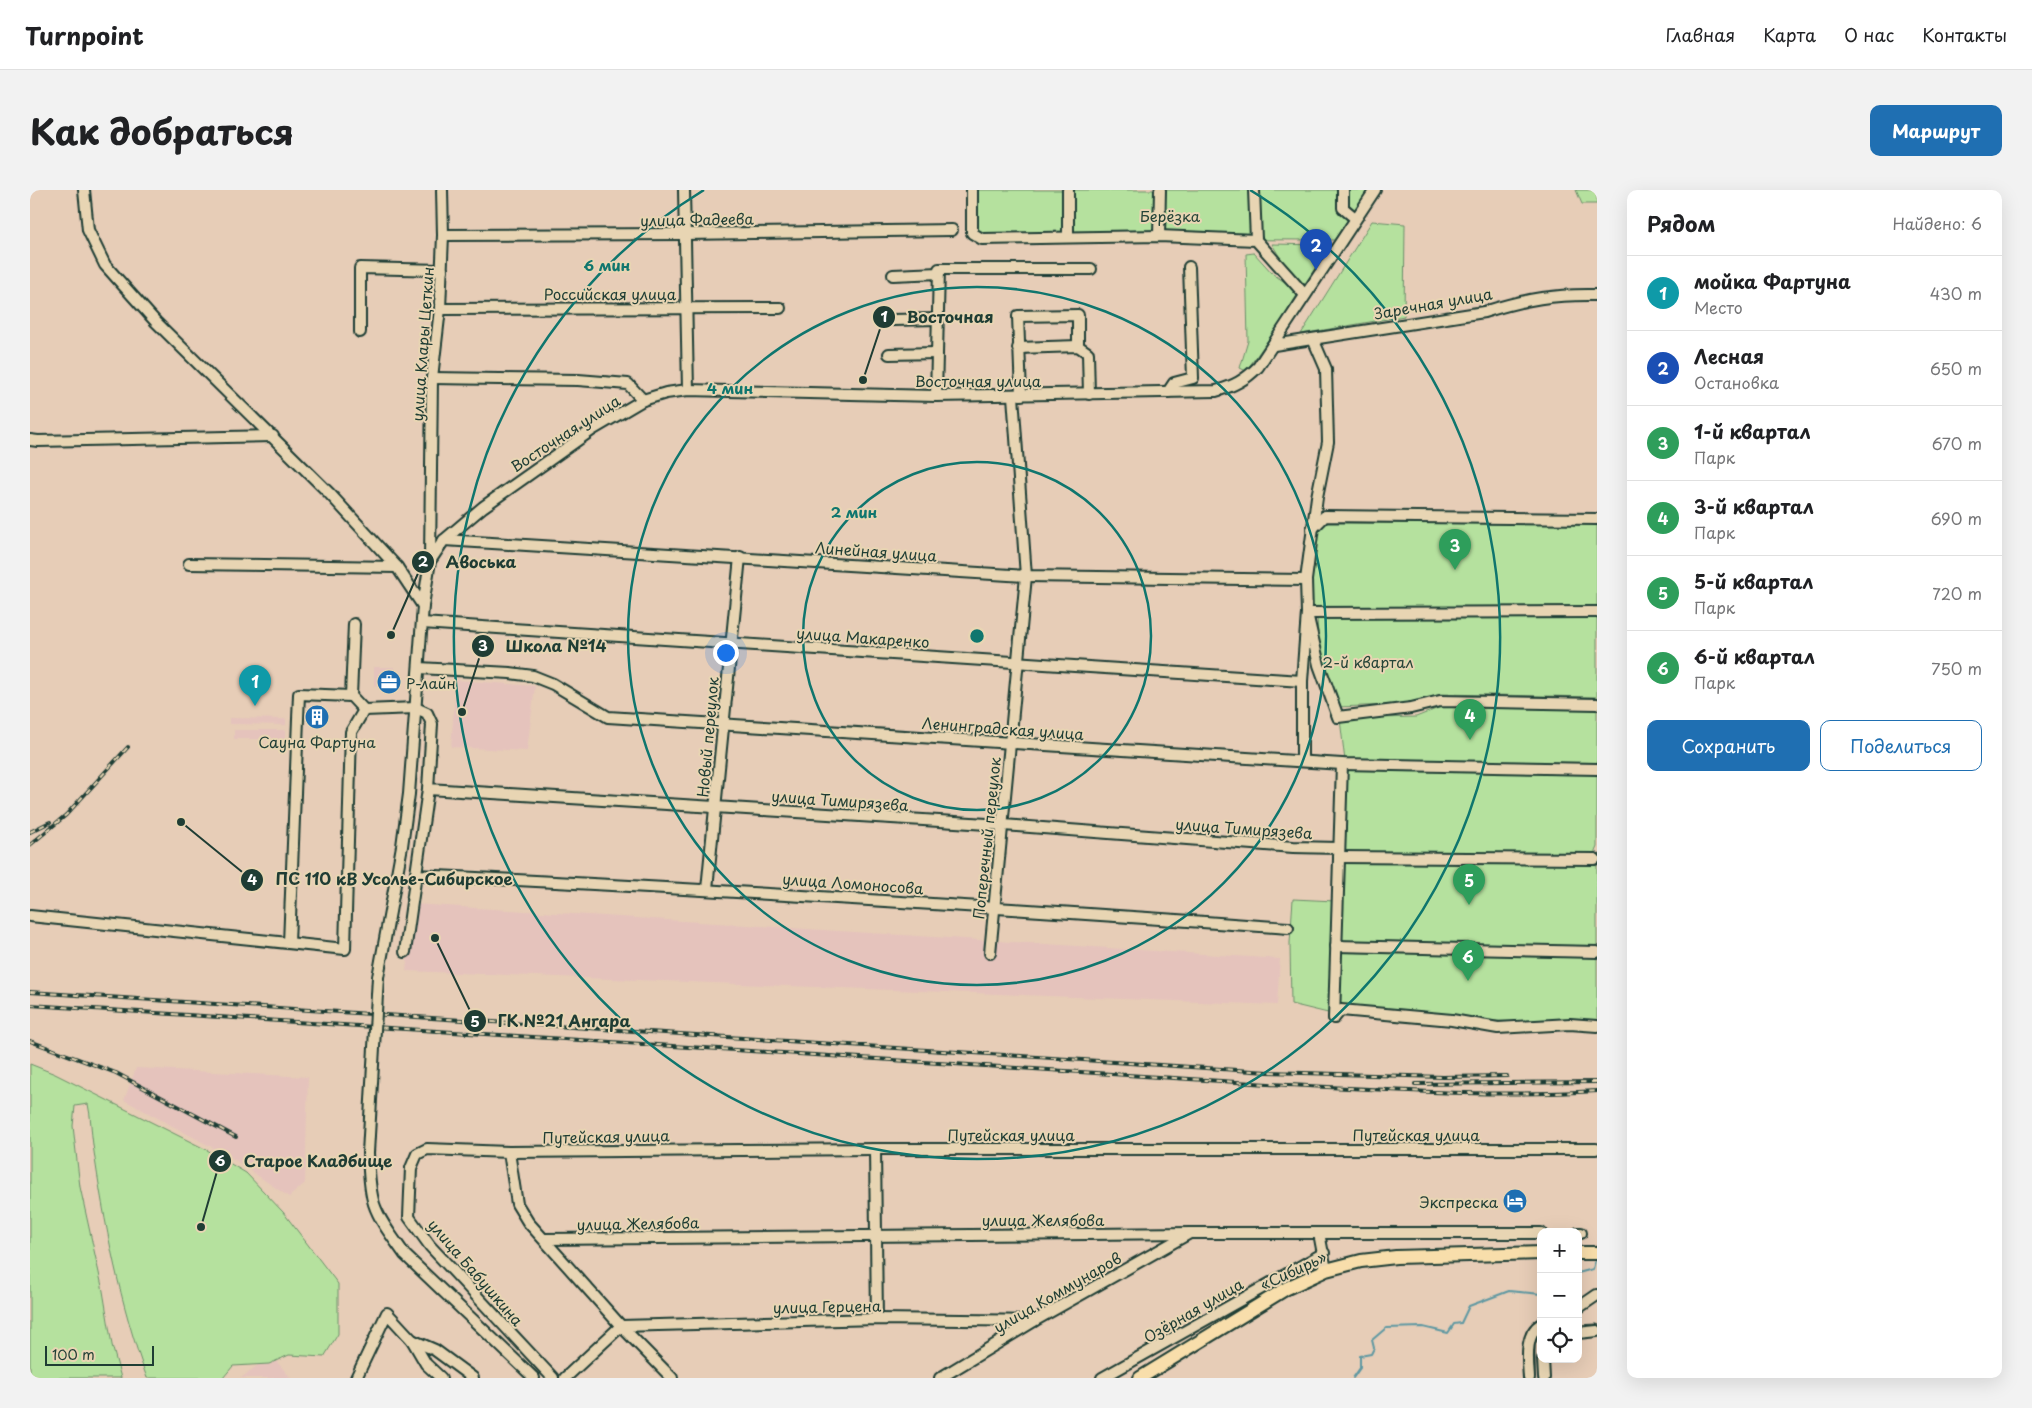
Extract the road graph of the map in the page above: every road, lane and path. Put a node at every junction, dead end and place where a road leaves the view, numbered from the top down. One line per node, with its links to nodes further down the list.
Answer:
1 (84, 190): 43 (street)
2 (442, 190): 13 (street, улица Клары Цеткин)
3 (684, 190): 12 (street)
4 (972, 190): 15 (street)
5 (1068, 190): 15 (street)
6 (1160, 190): 14 (street)
7 (1254, 190): 16 (street)
8 (1343, 190): 10 (street)
9 (1375, 190): 10 (street, Восточная улица)
10 (1355, 218): 22 (street, Восточная улица)
11 (952, 230): 12 (street, улица Фадеева)
12 (685, 234): 13 (street, улица Фадеева); 24 (street)
13 (443, 235): 19 (street, улица Клары Цеткин)
14 (1159, 236): 15 (street); 16 (street)
15 (1068, 237)
16 (1256, 240): 22 (street)
17 (1189, 267): 38 (street)
18 (1091, 269): 20 (street)
19 (442, 270): 26 (street, улица Клары Цеткин); 29 (street)
20 (939, 273): 21 (street); 27 (street)
21 (893, 275)
22 (1305, 295): 31 (street, Восточная улица)
23 (1597, 295): 30 (street, Заречная улица)
24 (688, 308): 25 (street, Российская улица); 26 (street, Российская улица); 37 (street)
25 (780, 308)
26 (440, 309): 36 (street, улица Клары Цеткин)
27 (938, 319): 28 (street); 34 (street)
28 (893, 320)
29 (360, 332)
30 (1313, 339): 31 (street, Заречная улица); 46 (street)
31 (1274, 345): 38 (street, Восточная улица)
32 (1078, 346): 33 (street); 33 (street, Поперечный переулок); 39 (street)
33 (1018, 348): 40 (street, Поперечный переулок)
34 (937, 353): 35 (street); 41 (street)
35 (889, 354)
36 (432, 378): 42 (street); 49 (street, улица Клары Цеткин)
37 (688, 390): 41 (street, Восточная улица); 42 (street, Восточная улица)
38 (1168, 392): 39 (street, Восточная улица)
39 (1089, 394): 40 (street, Восточная улица)
40 (1017, 395): 41 (street, Восточная улица); 52 (street, Поперечный переулок)
41 (936, 396)
42 (644, 400): 47 (street, Восточная улица)
43 (273, 436): 44 (street); 51 (street)
44 (30, 440)
45 (1597, 519): 46 (street)
46 (1312, 529): 53 (street)
47 (444, 540): 48 (street, Линейная улица); 49 (street, Восточная улица)
48 (740, 557): 52 (street, Линейная улица); 59 (street, Новый переулок)
49 (430, 561): 54 (street, Восточная улица)
50 (189, 564): 51 (street)
51 (397, 567): 54 (street)
52 (1026, 576): 53 (street, Линейная улица); 60 (street, Поперечный переулок)
53 (1306, 580): 56 (street)
54 (423, 606): 57 (street)
55 (1597, 612): 56 (street)
56 (1307, 613): 62 (street); 64 (street)
57 (422, 623): 59 (street, улица Макаренко); 61 (street)
58 (354, 624): 63 (street)
59 (730, 643): 60 (street, улица Макаренко); 67 (street, Новый переулок)
60 (1018, 662): 62 (street, улица Макаренко); 68 (street, Поперечный переулок)
61 (419, 668): 65 (street); 67 (street, Ленинградская улица)
62 (1302, 681): 69 (street)
63 (351, 696): 66 (street); 82 (street)
64 (1597, 704)
65 (416, 708): 66 (street); 72 (street); 115 (street, bridge)
66 (364, 710): 82 (street)
67 (723, 724): 68 (street, Ленинградская улица); 73 (street, Новый переулок)
68 (1011, 743): 69 (street, Ленинградская улица); 74 (street, Поперечный переулок)
69 (1302, 761): 70 (street, Ленинградская улица)
70 (1342, 764): 71 (street, Ленинградская улица); 75 (street)
71 (1597, 769)
72 (428, 789): 73 (street, улица Тимирязева); 77 (street)
73 (716, 807): 74 (street, улица Тимирязева); 78 (street, Новый переулок)
74 (1003, 825): 75 (street, улица Тимирязева); 79 (street, Поперечный переулок)
75 (1339, 853): 76 (street, улица Тимирязева); 83 (street)
76 (1595, 859)
77 (416, 875): 78 (street, улица Ломоносова); 84 (street)
78 (707, 889): 79 (street, улица Ломоносова)
79 (995, 907): 81 (street, улица Ломоносова); 86 (street, Поперечный переулок)
80 (30, 916): 82 (street)
81 (1288, 928)
82 (289, 943)
83 (1336, 946): 85 (street); 87 (street)
84 (405, 952)
85 (1597, 952)
86 (990, 953)
87 (1597, 1026)
88 (427, 1149): 91 (street, Путейская улица); 116 (street, улица Бабушкина)
89 (875, 1149): 90 (street, Путейская улица); 91 (street, Путейская улица); 95 (street)
90 (1596, 1149)
91 (509, 1152): 96 (street)
92 (1191, 1233): 93 (street, улица Желябова); 95 (street, улица Желябова); 105 (street, улица Коммунаров)
93 (1319, 1233): 94 (street, улица Желябова); 97 (street)
94 (1537, 1233)
95 (875, 1236): 96 (street, улица Желябова); 104 (street)
96 (545, 1238): 106 (street)
97 (1324, 1253): 101 (street); 120 (street, Озёрная улица)
98 (1537, 1253): 101 (main road, «Сибирь»)
99 (1582, 1253): 100 (main road)
100 (1597, 1253)
101 (1326, 1270): 121 (main road, «Сибирь»)
102 (1597, 1295): 103 (street)
103 (1582, 1305)
104 (877, 1319): 105 (street, улица Герцена); 106 (street, улица Герцена)
105 (1034, 1322): 119 (street, улица Коммунаров)
106 (621, 1326): 117 (street); 118 (street)
107 (1537, 1328): 122 (street)
108 (1597, 1331): 109 (street)
109 (1582, 1333)
110 (412, 1340): 112 (street); 113 (street); 114 (street)
111 (1543, 1363): 123 (street)
112 (356, 1378)
113 (441, 1378)
114 (473, 1378)
115 (534, 1378)
116 (552, 1378)
117 (565, 1378)
118 (672, 1378)
119 (940, 1378)
120 (1102, 1378)
121 (1140, 1378)
122 (1528, 1378)
123 (1544, 1378)

